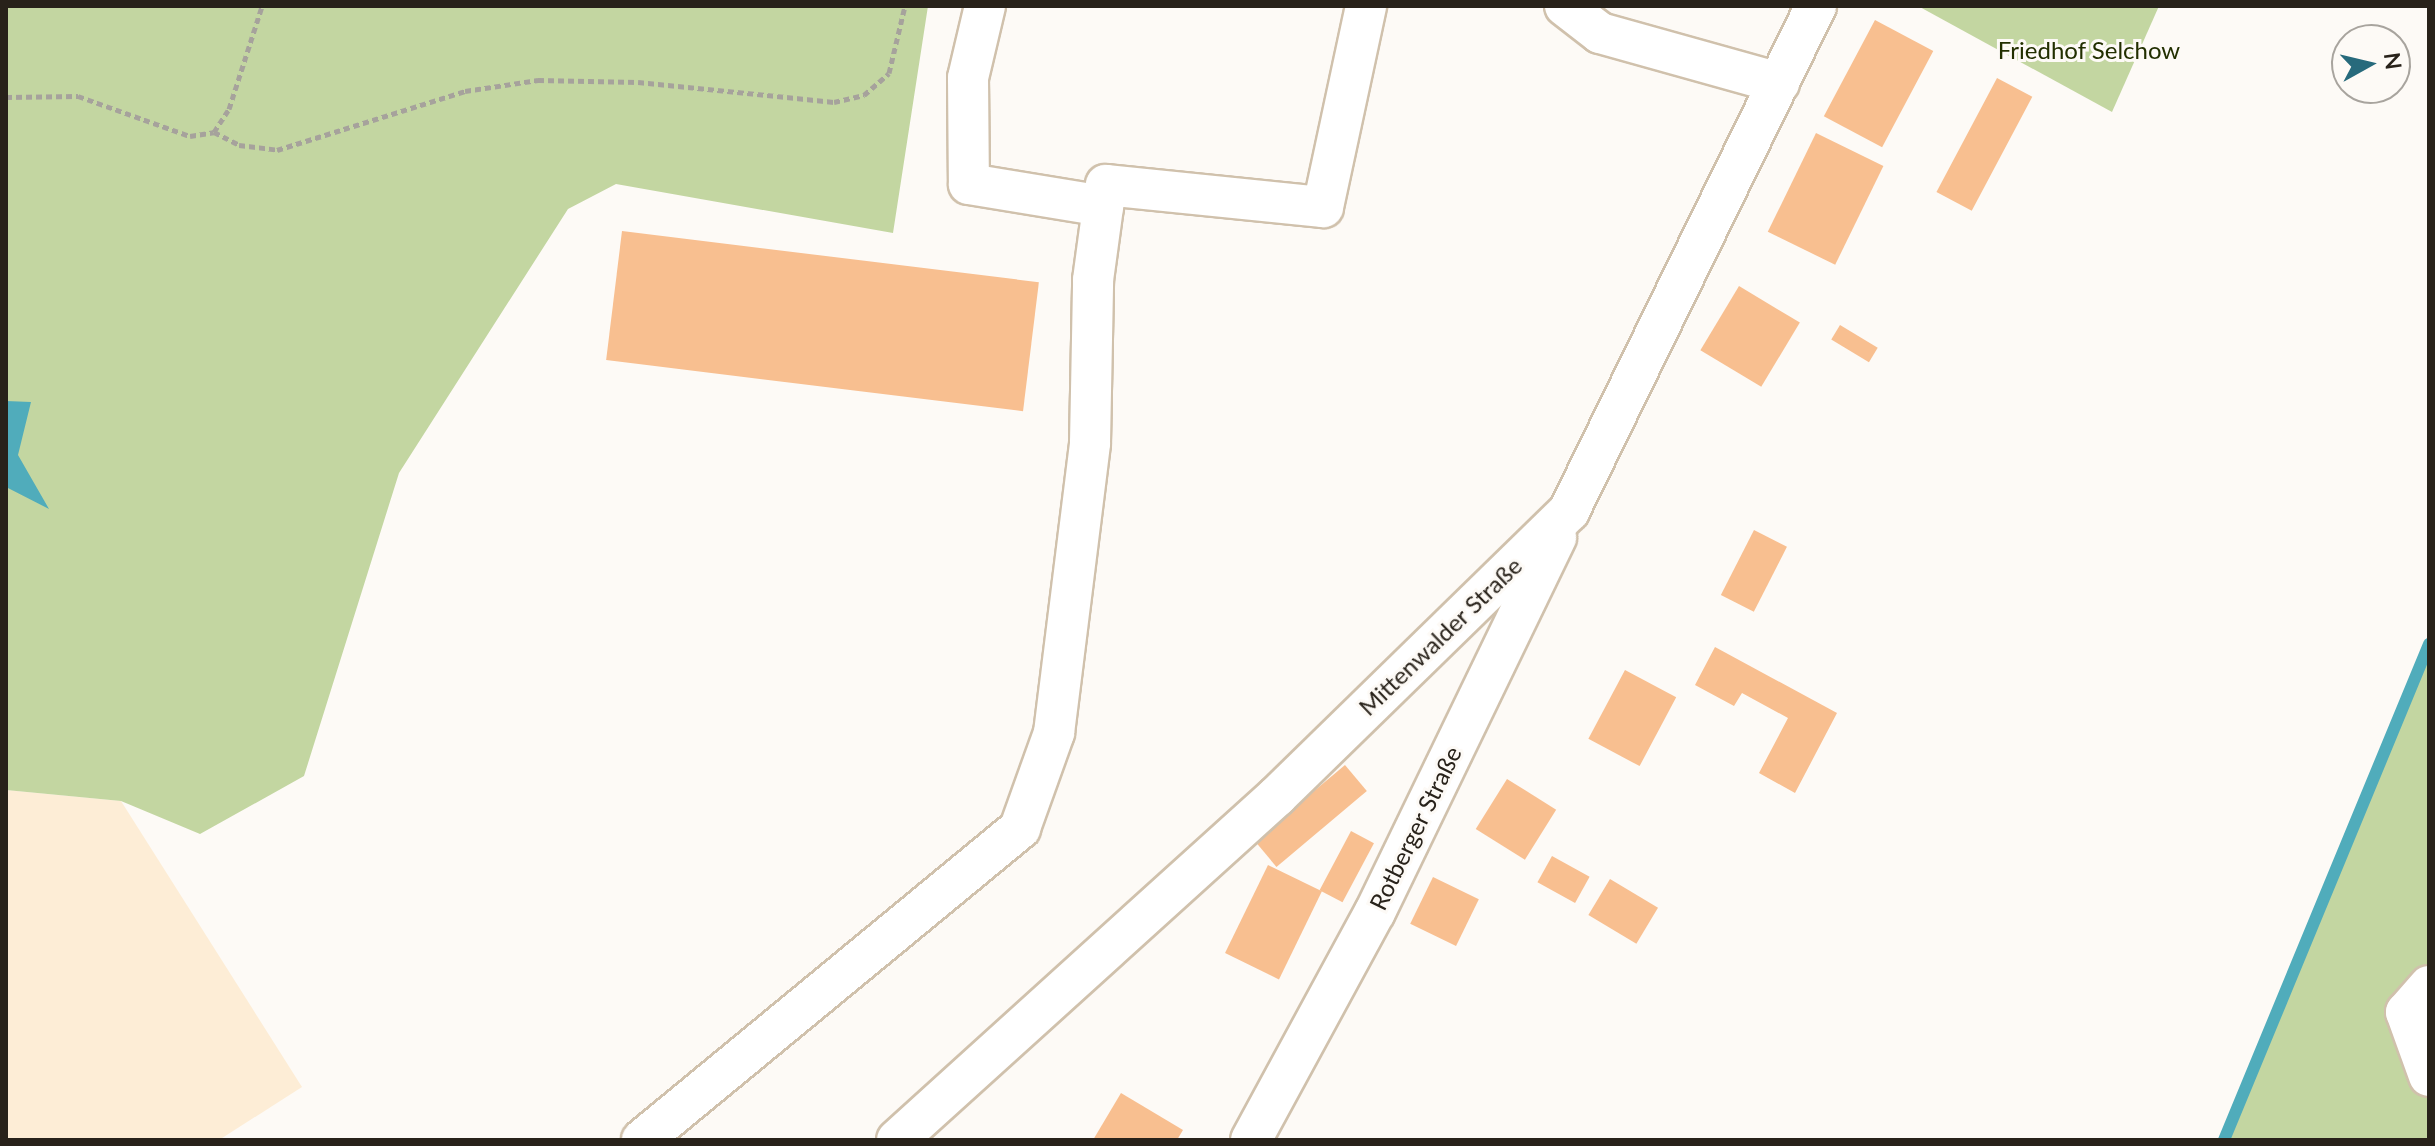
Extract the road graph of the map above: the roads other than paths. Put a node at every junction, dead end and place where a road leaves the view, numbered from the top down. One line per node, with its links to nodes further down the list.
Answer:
1 (985, 6): 6 (street)
2 (1366, 6): 6 (street)
3 (1565, 6): 5 (street)
4 (1816, 6): 5 (street, Mittenwalder Straße)
5 (1779, 83): 7 (street, Mittenwalder Straße)
6 (1103, 206): 10 (street)
7 (1569, 511): 11 (street, Mittenwalder Straße); 12 (street, Rotberger Straße)
8 (2429, 986): 9 (street)
9 (2429, 1076)
10 (642, 1140)
11 (897, 1140)
12 (1251, 1140)

